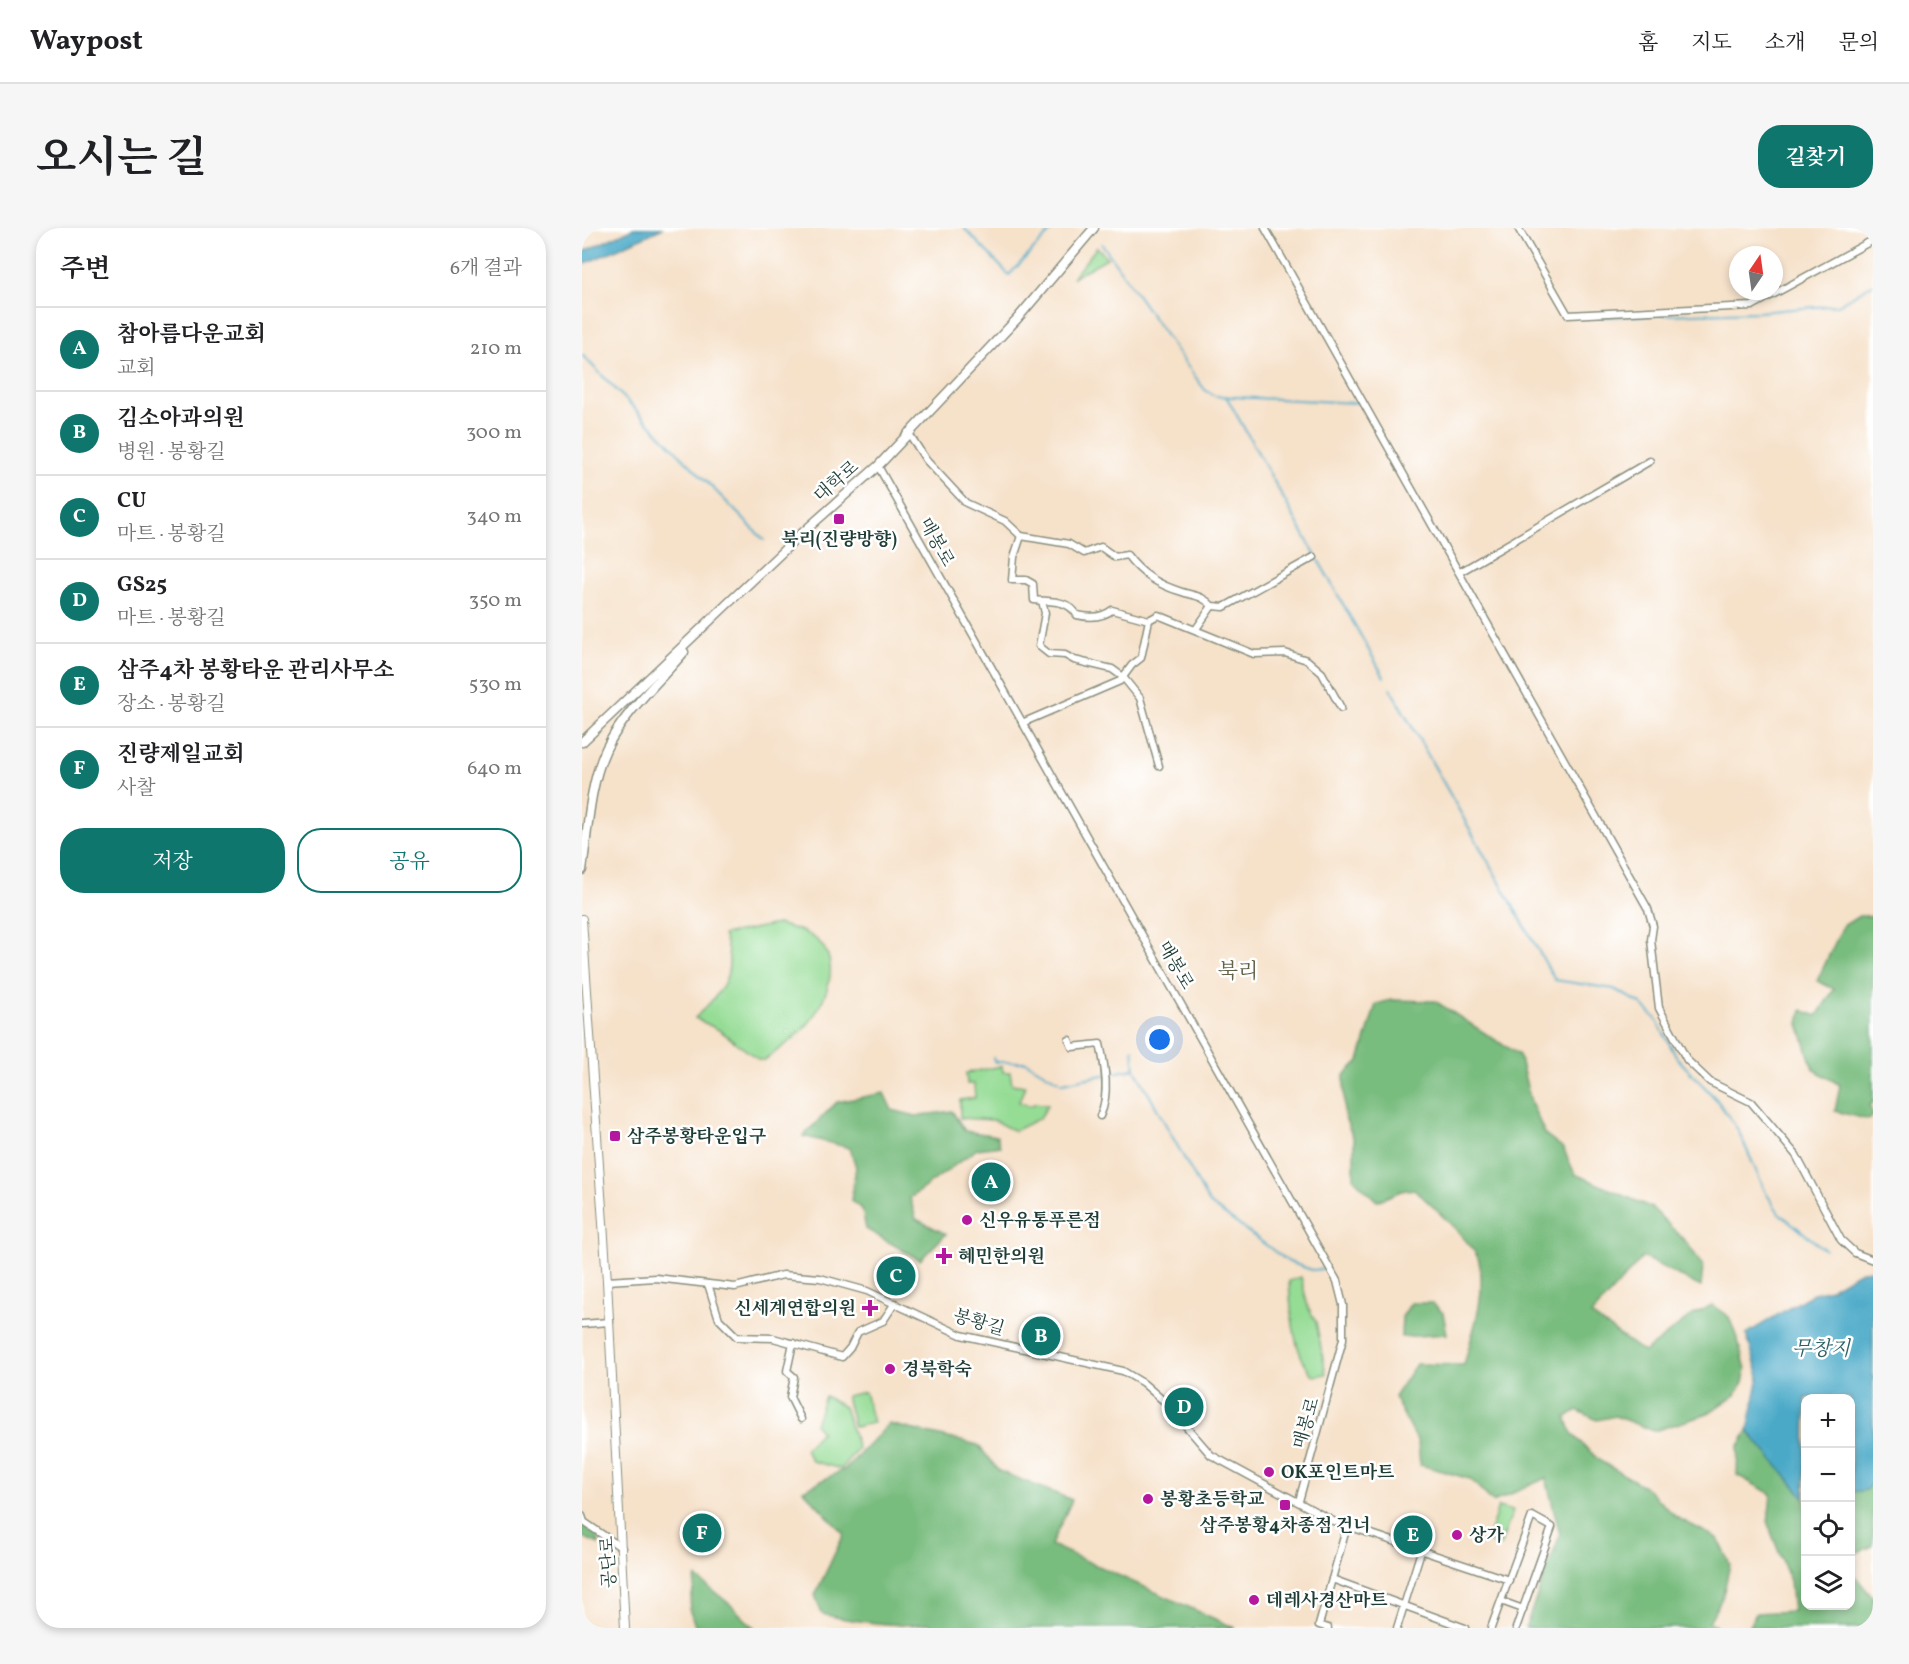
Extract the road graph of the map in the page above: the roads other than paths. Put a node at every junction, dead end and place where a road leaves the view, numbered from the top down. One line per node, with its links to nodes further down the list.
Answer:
1 (1094, 228): 5 (main road, 대학로)
2 (1265, 228): 10 (street)
3 (1518, 228): 4 (street)
4 (1873, 240)
5 (908, 432): 7 (main road, 대학로); 8 (street)
6 (1650, 461): 10 (street)
7 (878, 466): 14 (main road, 대학로); 18 (street, 매봉로)
8 (1021, 536): 11 (street); 12 (street)
9 (1314, 557): 12 (street)
10 (1460, 572): 27 (street)
11 (1042, 601): 13 (street); 16 (street)
12 (1212, 606): 15 (street)
13 (1149, 620): 15 (street); 16 (street)
14 (709, 621): 19 (main road, 대학로); 21 (main road)
15 (1196, 629): 17 (street)
16 (1123, 677): 18 (street); 20 (street)
17 (1341, 708)
18 (1022, 723): 35 (street, 매봉로)
19 (582, 742)
20 (1159, 766)
21 (582, 870)
22 (582, 919): 23 (street, 공단로)
23 (589, 1029): 24 (street); 28 (street, 공단로)
24 (582, 1038)
25 (1070, 1044): 26 (street)
26 (1100, 1116)
27 (1873, 1260)
28 (607, 1281): 29 (street, 봉황길); 31 (street, 공단로)
29 (708, 1284): 30 (street, 봉황길); 33 (street)
30 (895, 1303): 33 (street); 35 (street, 봉황길)
31 (610, 1322): 32 (street); 38 (street, 공단로)
32 (582, 1324)
33 (793, 1343): 34 (street)
34 (801, 1419)
35 (1299, 1501): 37 (street, 봉황길)
36 (582, 1516): 38 (street)
37 (1347, 1526): 39 (street, 봉황길); 40 (street)
38 (622, 1548): 45 (street, 공단로)
39 (1421, 1551): 41 (street, 봉황길); 43 (street)
40 (1332, 1579): 43 (street); 46 (street)
41 (1509, 1580): 42 (street); 44 (street)
42 (1501, 1601): 44 (street); 49 (street)
43 (1404, 1606): 47 (street); 48 (street)
44 (1523, 1609): 50 (street)
45 (625, 1628)
46 (1328, 1628)
47 (1396, 1628)
48 (1465, 1628)
49 (1491, 1628)
50 (1516, 1628)

